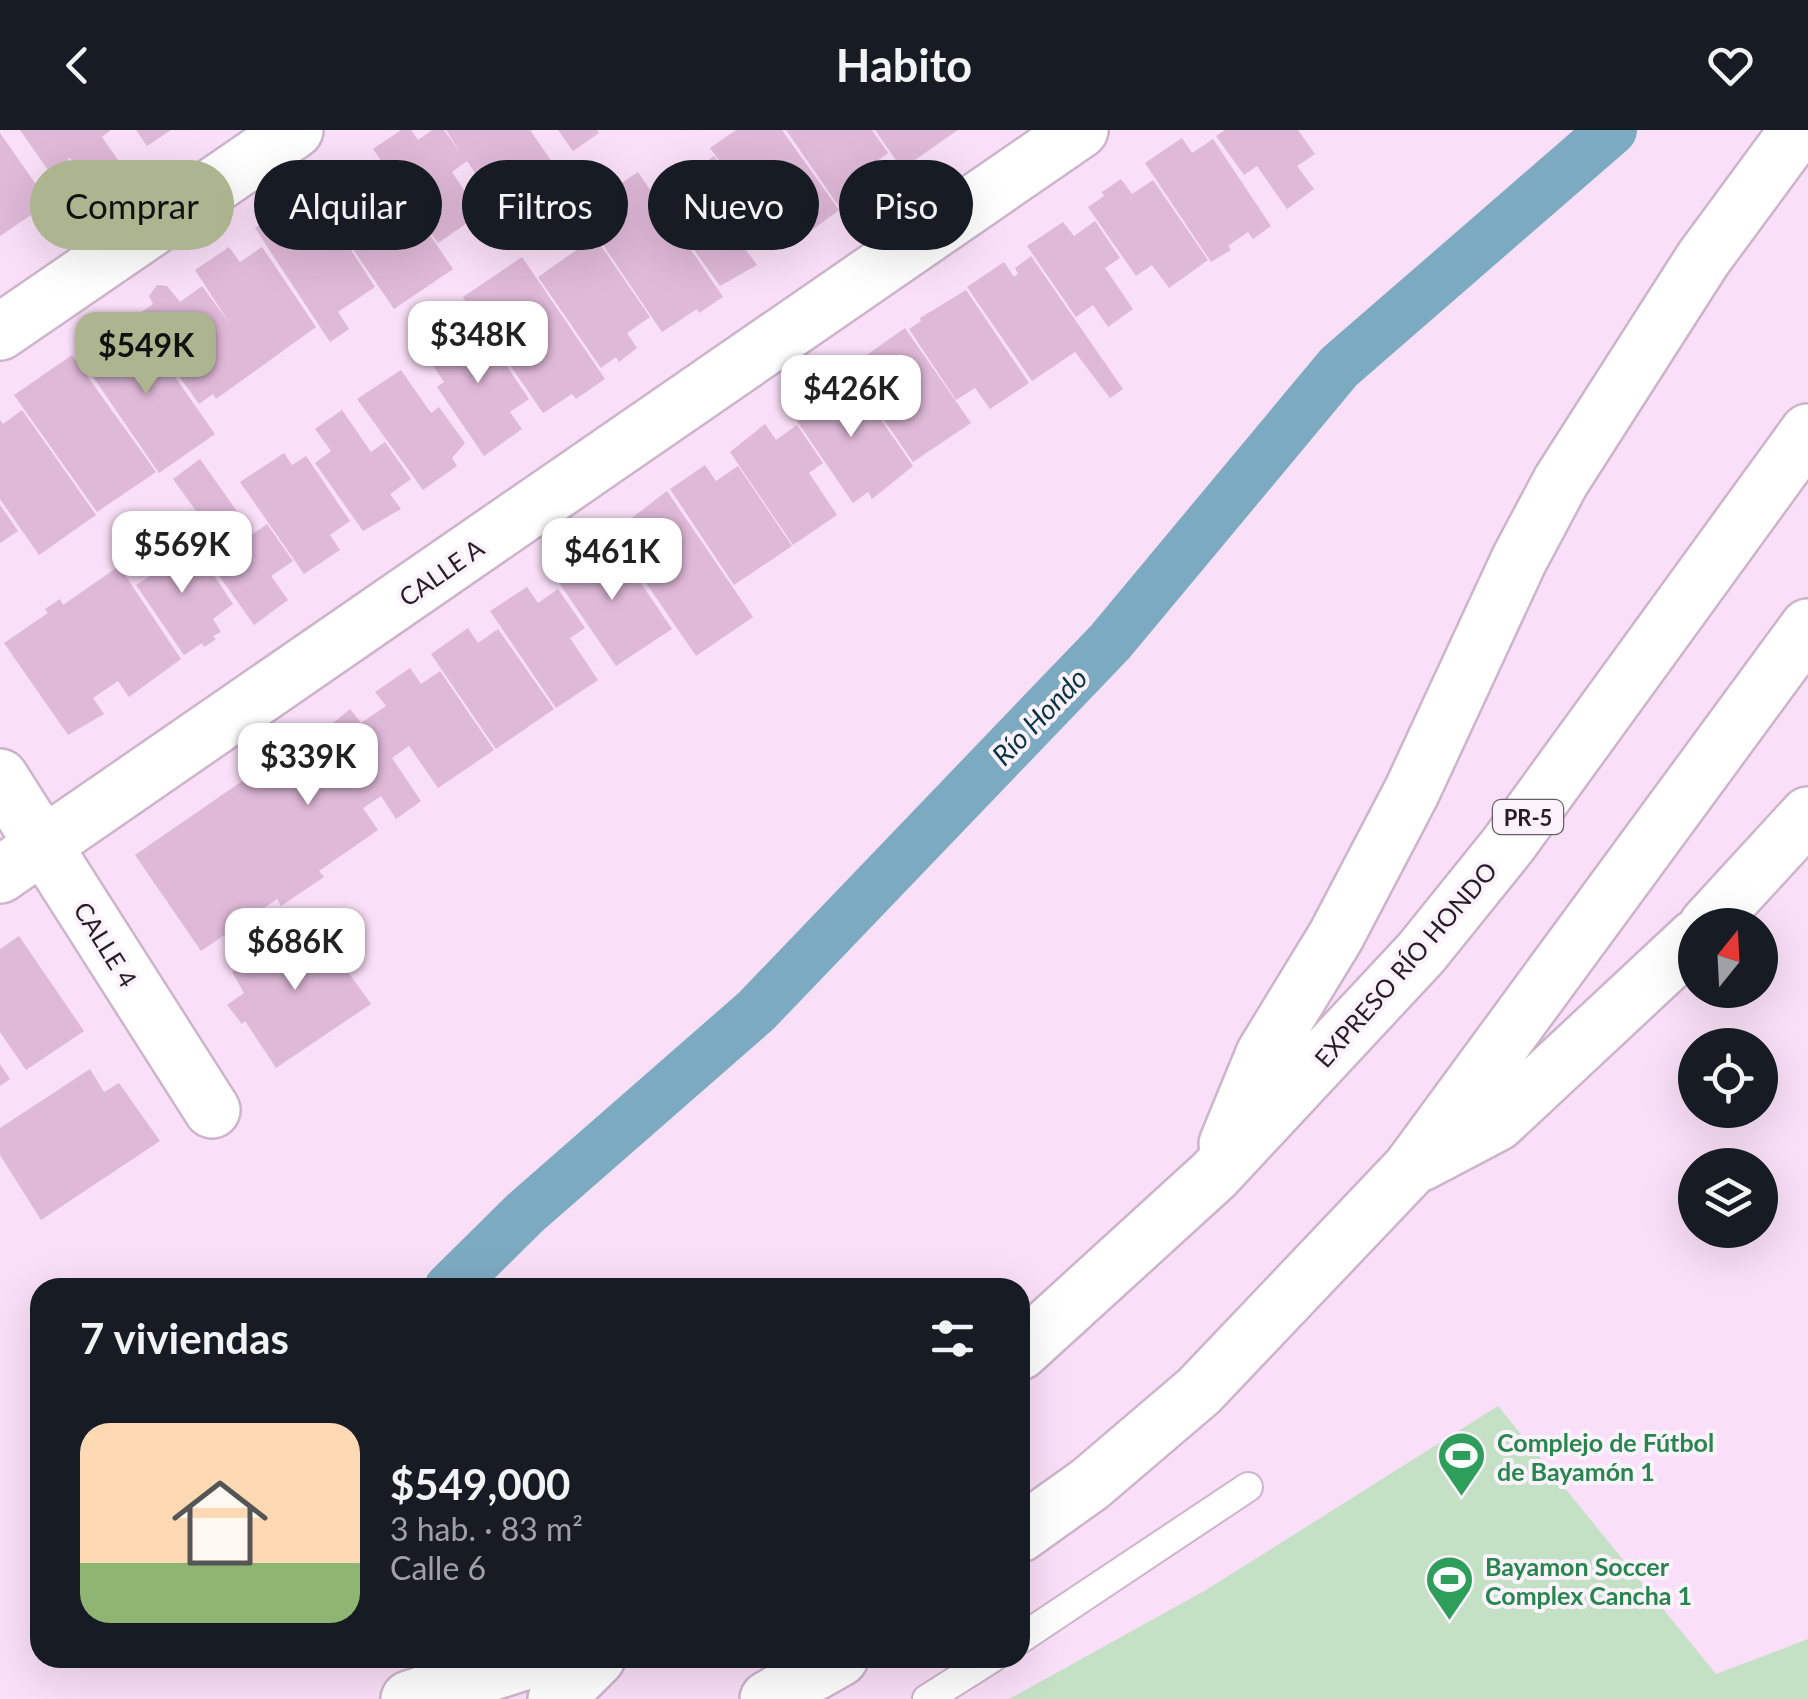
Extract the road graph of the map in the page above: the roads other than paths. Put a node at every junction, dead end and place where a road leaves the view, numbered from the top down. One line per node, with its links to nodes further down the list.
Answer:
1 (295, 130): 6 (main road)
2 (1080, 130): 11 (main road, CALLE A)
3 (1769, 130): 5 (main road)
4 (1798, 130): 5 (main road)
5 (1750, 192): 16 (main road)
6 (0, 332)
7 (1808, 432): 16 (main road, EXPRESO RÍO HONDO / PR-5)
8 (1808, 627): 15 (main road)
9 (0, 777): 11 (main road, CALLE 4)
10 (1808, 815): 12 (main road)
11 (22, 860): 14 (main road, CALLE 4)
12 (1723, 908)
13 (1678, 954): 15 (main road)
14 (212, 1110)
15 (1410, 1169): 19 (main road)
16 (1214, 1175): 17 (main road, EXPRESO RÍO HONDO / PR-5)
17 (1030, 1343)
18 (1248, 1487): 20 (lane)
19 (1030, 1527)
20 (1030, 1632)
21 (505, 1668): 25 (main road)
22 (587, 1668): 26 (main road)
23 (822, 1668): 27 (main road)
24 (976, 1668): 28 (lane)
25 (409, 1699)
26 (556, 1699)
27 (768, 1699)
28 (928, 1699)

